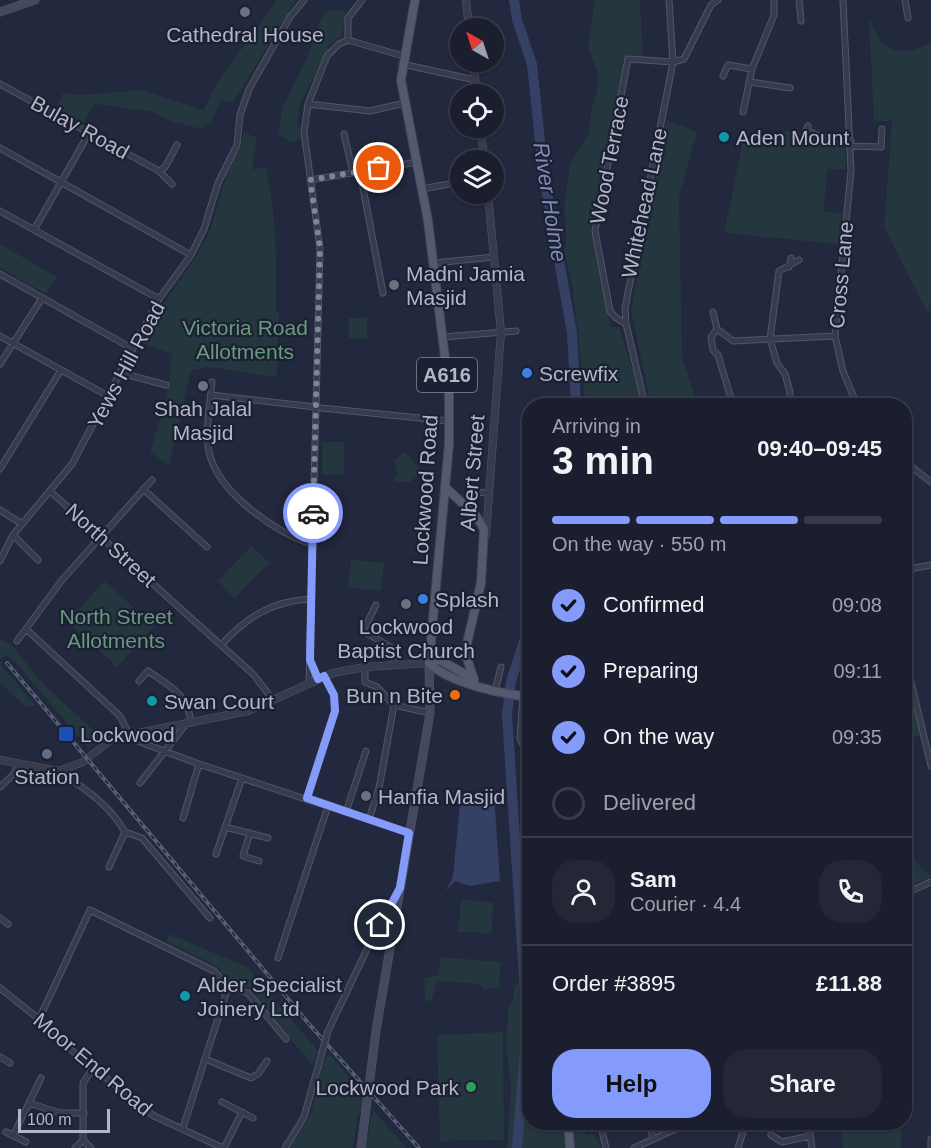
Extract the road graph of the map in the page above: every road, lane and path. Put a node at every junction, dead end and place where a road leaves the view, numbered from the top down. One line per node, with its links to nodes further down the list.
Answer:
1 (35, 0): 12 (main road)
2 (304, 0): 49 (street, Yews Hill Road)
3 (362, 0): 16 (street)
4 (415, 0): 17 (main road, Lockwood Road / A616)
5 (466, 0): 13 (street)
6 (669, 0): 18 (street, Whitehead Lane)
7 (774, 0): 19 (street)
8 (799, 0): 15 (street)
9 (843, 0): 34 (street, Cross Lane)
10 (905, 0): 14 (street)
11 (715, 1): 18 (street)
12 (0, 12)
13 (469, 18)
14 (908, 18)
15 (801, 21)
16 (348, 40): 17 (street); 28 (street)
17 (403, 60): 22 (street); 27 (main road, Lockwood Road / A616)
18 (673, 62): 62 (street, Whitehead Lane); 62 (street, Wood Terrace)
19 (752, 69): 21 (street); 24 (street)
20 (475, 72): 22 (street)
21 (723, 76)
22 (476, 80): 26 (street)
23 (785, 80): 24 (street)
24 (750, 82): 29 (street)
25 (0, 84): 32 (street, Bulay Road)
26 (476, 84)
27 (405, 103): 28 (street); 37 (main road, Lockwood Road / A616)
28 (308, 104): 41 (street)
29 (743, 112)
30 (808, 126): 34 (street)
31 (882, 129): 34 (street)
32 (90, 133): 38 (street, Bulay Road); 42 (street)
33 (344, 134): 40 (street)
34 (851, 143): 67 (street, Cross Lane)
35 (177, 145): 38 (street)
36 (0, 148): 42 (street)
37 (417, 162): 39 (street); 45 (main road, Lockwood Road / A616)
38 (159, 171): 43 (street, Bulay Road)
39 (360, 172): 40 (street); 56 (street)
40 (353, 173): 41 (street)
41 (310, 180): 83 (street)
42 (61, 182): 48 (street); 49 (street)
43 (172, 184)
44 (450, 184): 45 (street)
45 (422, 189): 53 (main road, Lockwood Road / A616)
46 (489, 204): 50 (street, Albert Street)
47 (0, 211): 48 (street)
48 (34, 230): 60 (street)
49 (191, 255): 60 (street, Yews Hill Road)
50 (494, 257): 53 (street); 65 (street, Albert Street)
51 (791, 258): 54 (street)
52 (799, 260): 54 (street)
53 (434, 263): 68 (main road, Lockwood Road / A616)
54 (789, 267): 69 (street)
55 (386, 270): 56 (street)
56 (379, 271): 58 (street)
57 (0, 274): 59 (street)
58 (382, 293)
59 (42, 298): 70 (street); 71 (street)
60 (159, 299): 71 (street, Yews Hill Road)
61 (713, 312): 63 (street)
62 (626, 324): 79 (street, Whitehead Lane)
63 (717, 329): 69 (street); 80 (street)
64 (516, 331): 65 (street)
65 (501, 332): 68 (street); 93 (street, Albert Street)
66 (0, 336): 70 (street)
67 (835, 336): 69 (street); 82 (street, Cross Lane)
68 (443, 337): 84 (main road, Lockwood Road / A616)
69 (770, 339): 81 (street)
70 (13, 344): 72 (street); 73 (street)
71 (133, 349): 74 (street, Yews Hill Road)
72 (0, 364)
73 (61, 370): 78 (street); 86 (street)
74 (121, 373): 76 (street); 78 (street, Yews Hill Road)
75 (212, 382): 77 (street)
76 (166, 385)
77 (211, 395): 83 (street); 99 (street)
78 (108, 396): 91 (street, Yews Hill Road)
79 (643, 398)
80 (732, 398)
81 (790, 398)
82 (854, 398)
83 (318, 407): 84 (street); 99 (street)
84 (449, 421): 89 (main road, Lockwood Road / A616)
85 (912, 467): 88 (street)
86 (0, 468)
87 (152, 480): 90 (street)
88 (931, 482)
89 (446, 487): 98 (main road); 111 (main road, Lockwood Road / A616)
90 (143, 489): 97 (street); 100 (street)
91 (51, 492): 95 (street, Yews Hill Road); 97 (street, North Street)
92 (469, 492): 93 (street)
93 (489, 493): 98 (street, Albert Street)
94 (0, 510): 95 (street)
95 (22, 524): 96 (street, Yews Hill Road)
96 (13, 536): 101 (street); 102 (street, Yews Hill Road)
97 (101, 536): 107 (street); 109 (street, North Street)
98 (484, 538): 118 (main road, Albert Street)
99 (313, 545): 105 (street)
100 (207, 547)
101 (38, 560)
102 (0, 561)
103 (931, 565): 104 (street)
104 (912, 569)
105 (310, 599): 109 (street); 110 (street)
106 (376, 605): 112 (street)
107 (26, 629): 108 (street); 127 (street)
108 (17, 641)
109 (221, 645): 122 (street, North Street)
110 (310, 660): 115 (street); 117 (street)
111 (429, 663): 112 (street); 118 (main road); 124 (main road)
112 (394, 664): 113 (street)
113 (364, 667): 115 (street); 123 (street)
114 (501, 667): 120 (street)
115 (321, 678): 117 (street); 139 (street)
116 (139, 681): 126 (street)
117 (309, 683): 122 (street)
118 (477, 683): 120 (main road)
119 (912, 686): 134 (street)
120 (496, 691): 121 (main road)
121 (522, 696)
122 (273, 700): 126 (street)
123 (394, 705): 124 (street); 143 (street)
124 (430, 713): 147 (main road)
125 (522, 717): 128 (street)
126 (189, 724): 127 (street); 129 (street)
127 (130, 735): 129 (street); 135 (street)
128 (522, 743)
129 (165, 751): 132 (street); 137 (street)
130 (366, 751): 141 (street)
131 (0, 760): 133 (street)
132 (199, 764): 136 (street); 142 (street)
133 (19, 765): 135 (street); 138 (street)
134 (931, 766)
135 (59, 771): 145 (street)
136 (242, 778): 139 (street); 144 (street)
137 (140, 783)
138 (0, 787)
139 (307, 798): 140 (street)
140 (328, 806): 141 (street); 158 (street)
141 (346, 812): 143 (street)
142 (183, 818)
143 (369, 819): 147 (street)
144 (225, 827): 146 (street); 149 (street)
145 (125, 832): 151 (street); 156 (street)
146 (250, 833): 148 (street); 150 (street)
147 (409, 833): 153 (main road)
148 (268, 837)
149 (216, 854)
150 (259, 861)
151 (109, 867)
152 (931, 882): 154 (street)
153 (400, 888): 192 (street, bridge); 193 (main road)
154 (912, 890)
155 (0, 918): 157 (street)
156 (210, 918)
157 (8, 924)
158 (278, 958)
159 (228, 987): 161 (street); 162 (street); 164 (street)
160 (0, 988): 161 (street, Moor End Road)
161 (39, 1019): 167 (street, Moor End Road)
162 (286, 1039)
163 (0, 1058): 166 (street)
164 (205, 1059): 165 (street); 174 (street)
165 (267, 1061)
166 (10, 1063)
167 (93, 1068): 172 (street); 174 (street, Moor End Road)
168 (40, 1078): 170 (street)
169 (222, 1102): 171 (street)
170 (29, 1103): 172 (street); 183 (street)
171 (242, 1112): 173 (street); 191 (street)
172 (84, 1113): 187 (street)
173 (253, 1118)
174 (183, 1128): 191 (street, Moor End Road)
175 (569, 1130): 194 (main road)
176 (602, 1130): 195 (street)
177 (651, 1130): 185 (street)
178 (673, 1130): 185 (street)
179 (744, 1130): 197 (street)
180 (809, 1130): 184 (street)
181 (6, 1132): 183 (street)
182 (771, 1135): 184 (street)
183 (13, 1136): 188 (street)
184 (810, 1136): 198 (street)
185 (653, 1139): 196 (street)
186 (931, 1139): 199 (street)
187 (83, 1140): 189 (street); 190 (street)
188 (26, 1142)
189 (75, 1148)
190 (91, 1148)
191 (223, 1148)
192 (285, 1148)
193 (361, 1148)
194 (570, 1148)
195 (606, 1148)
196 (634, 1148)
197 (738, 1148)
198 (812, 1148)
199 (931, 1148)

